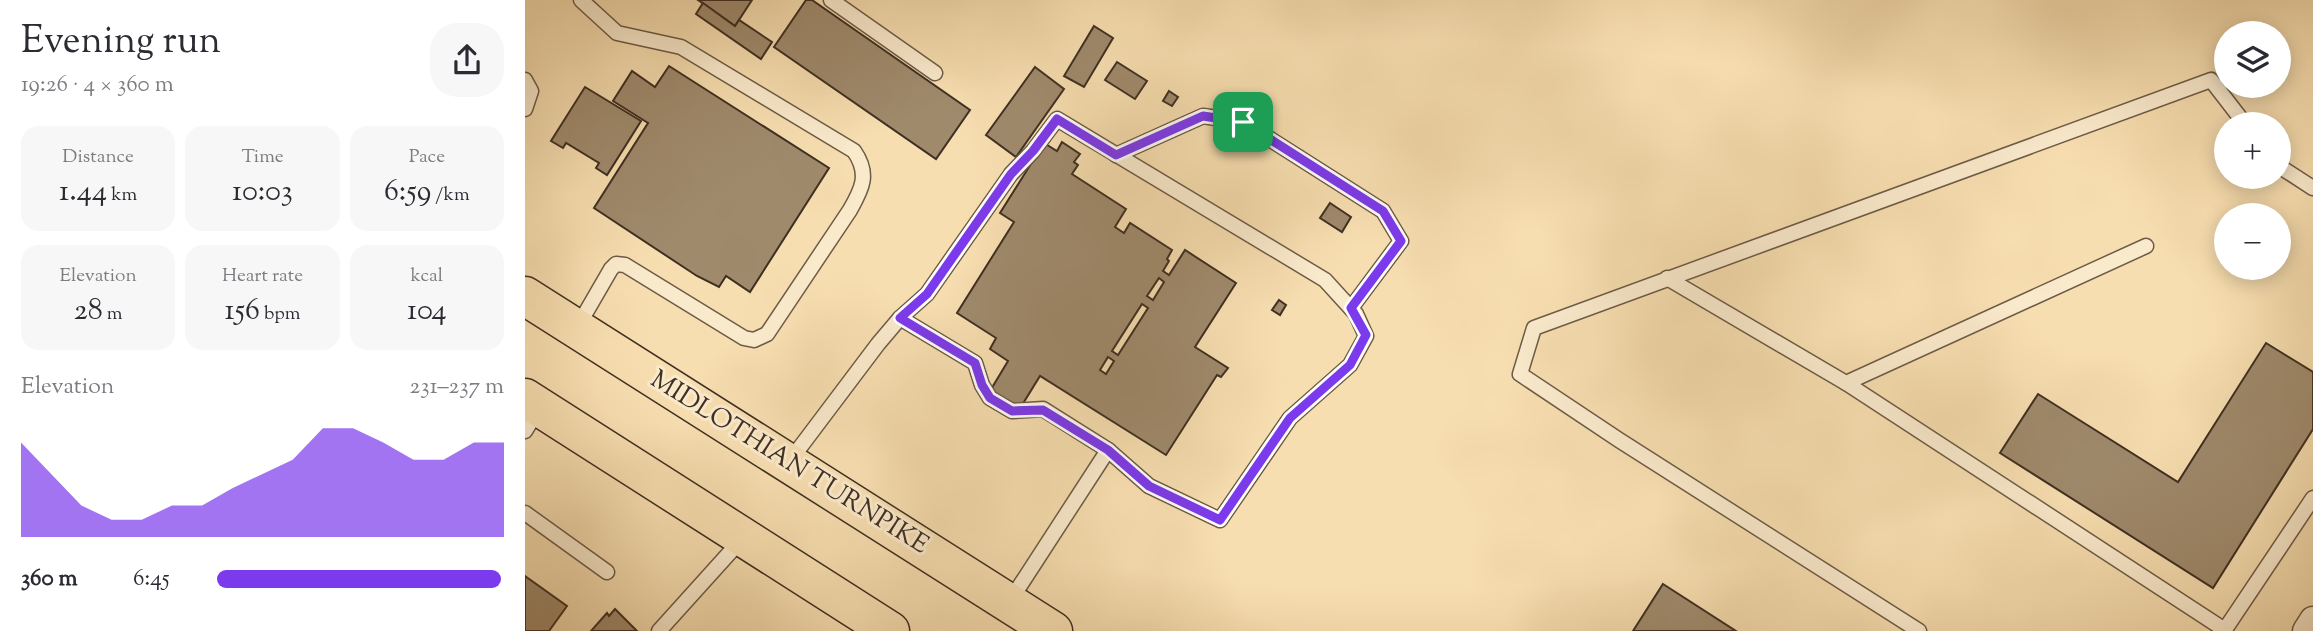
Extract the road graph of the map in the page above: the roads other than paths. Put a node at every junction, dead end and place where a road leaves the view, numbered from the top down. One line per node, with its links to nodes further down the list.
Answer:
1 (581, 0): 15 (lane)
2 (831, 0): 3 (lane)
3 (935, 73)
4 (525, 80): 5 (lane)
5 (525, 109)
6 (2236, 112): 11 (lane)
7 (1116, 155): 13 (lane); 13 (lane); 14 (lane)
8 (2291, 174): 9 (lane)
9 (2313, 188)
10 (2146, 246): 16 (lane)
11 (1667, 278): 16 (lane); 30 (lane)
12 (525, 296): 15 (main road, MIDLOTHIAN TURNPIKE)
13 (1351, 308): 18 (lane)
14 (900, 318): 18 (lane); 19 (lane)
15 (577, 329): 19 (main road, MIDLOTHIAN TURNPIKE)
16 (1846, 383): 26 (lane)
17 (530, 412): 22 (main road)
18 (1108, 450): 24 (lane)
19 (789, 463): 24 (main road, MIDLOTHIAN TURNPIKE)
20 (2313, 498): 26 (lane)
21 (525, 513): 23 (lane)
22 (743, 538): 27 (lane); 28 (main road)
23 (607, 572)
24 (1009, 602): 29 (main road, MIDLOTHIAN TURNPIKE)
25 (2313, 620): 31 (street)
26 (2224, 630)
27 (659, 631)
28 (890, 631)
29 (1053, 631)
30 (1919, 631)
31 (2306, 631)

